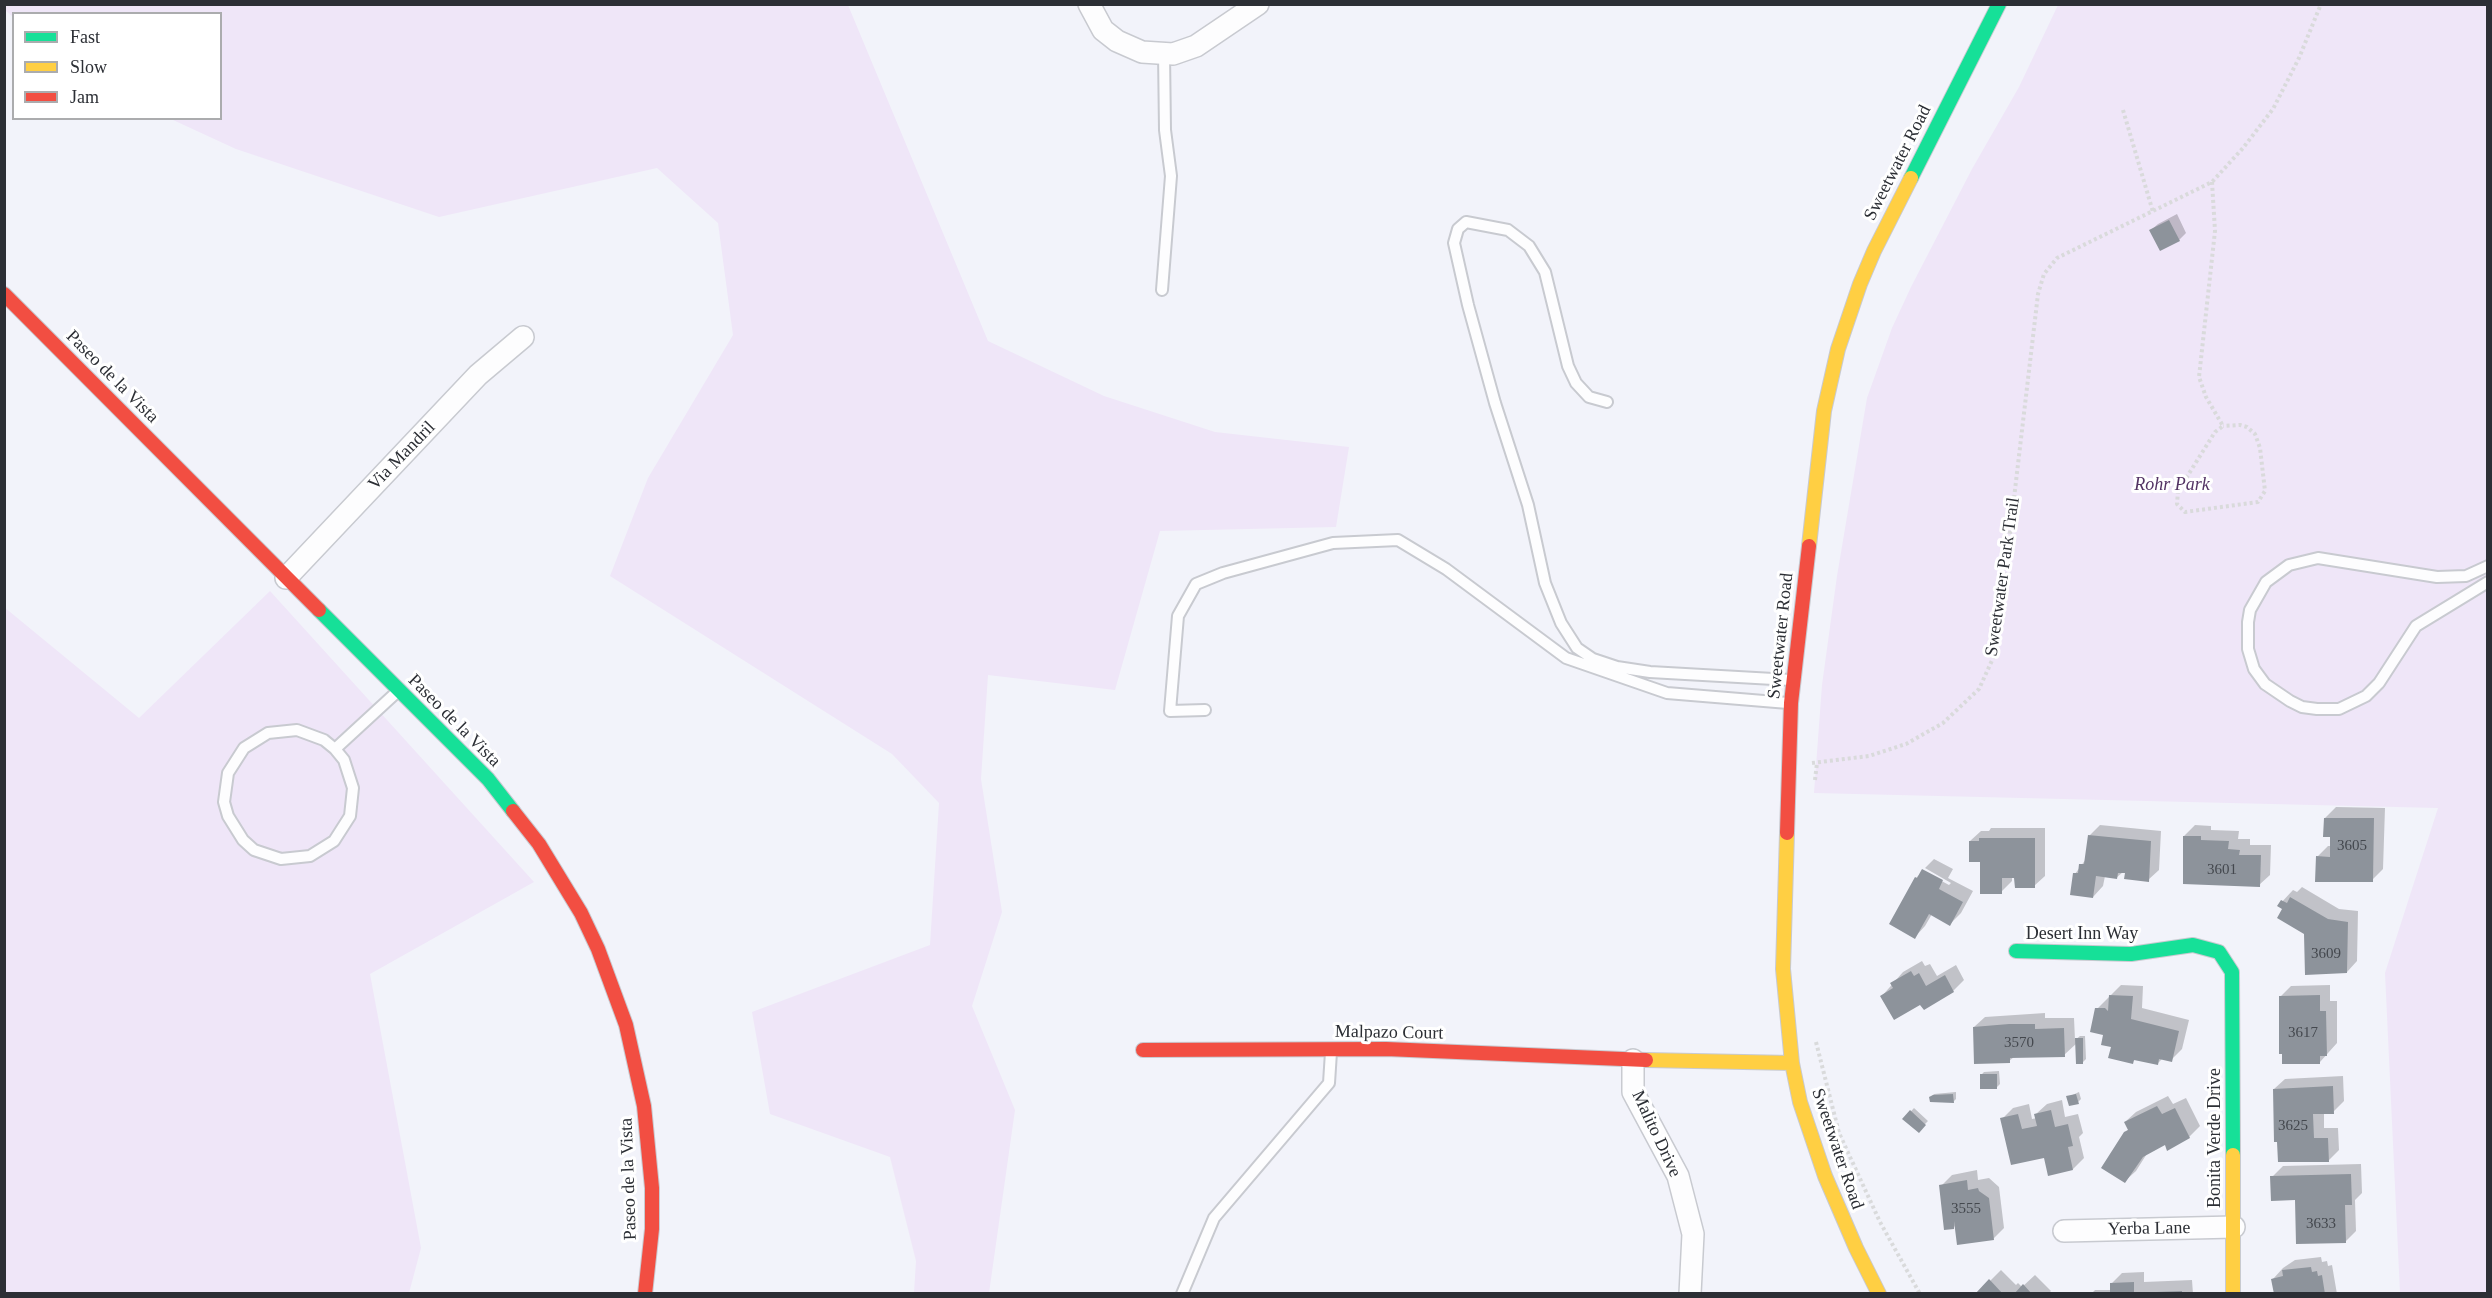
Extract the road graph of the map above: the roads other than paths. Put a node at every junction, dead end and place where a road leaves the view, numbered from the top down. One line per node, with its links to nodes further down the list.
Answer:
1 (1089, 4): 4 (street)
2 (1258, 4): 4 (street)
3 (1999, 4): 12 (street, Sweetwater Road)
4 (1164, 53): 5 (lane)
5 (1162, 290)
6 (4, 294): 10 (street, Paseo de la Vista)
7 (523, 337): 10 (street, Via Mandril)
8 (1607, 402): 12 (lane)
9 (2487, 566): 11 (lane)
10 (286, 578): 13 (street, Paseo de la Vista)
11 (2487, 582)
12 (1794, 680): 14 (street, Sweetwater Road)
13 (398, 691): 16 (lane); 25 (street, Paseo de la Vista)
14 (1791, 703): 15 (lane); 22 (street, Sweetwater Road)
15 (1205, 710)
16 (335, 749): 16 (lane)
17 (2016, 951): 18 (street, Desert Inn Way)
18 (2232, 983): 23 (street, Bonita Verde Drive)
19 (1331, 1049): 20 (street, Malpazo Court); 21 (street, Malpazo Court); 26 (lane)
20 (1143, 1050)
21 (1633, 1060): 22 (street, Malito Drive); 27 (street, Malito Drive)
22 (1792, 1063): 28 (street, Sweetwater Road)
23 (2234, 1227): 24 (street, Yerba Lane); 29 (street, Bonita Verde Drive)
24 (2064, 1231)
25 (645, 1293)
26 (1182, 1293)
27 (1690, 1293)
28 (1879, 1293)
29 (2232, 1293)

